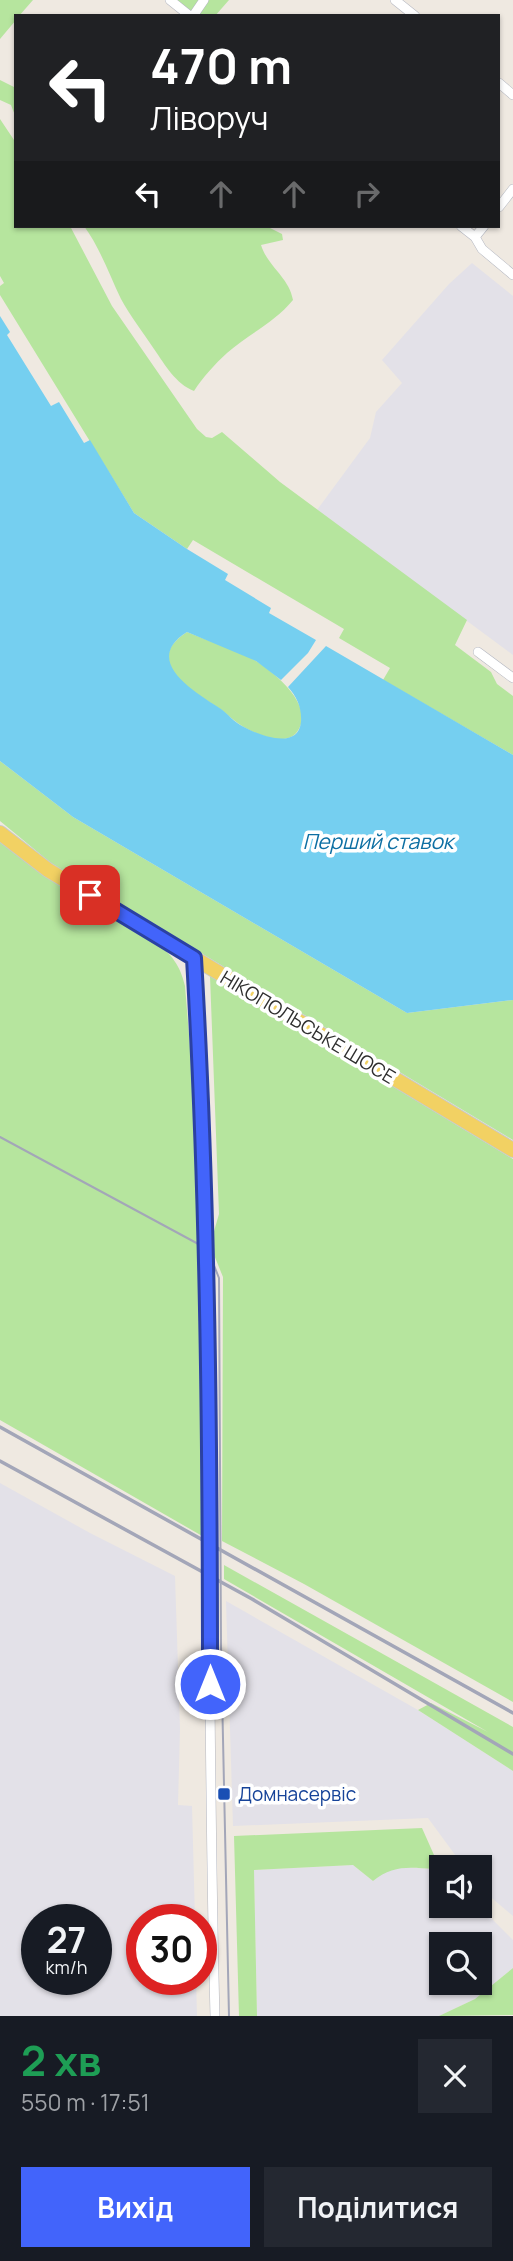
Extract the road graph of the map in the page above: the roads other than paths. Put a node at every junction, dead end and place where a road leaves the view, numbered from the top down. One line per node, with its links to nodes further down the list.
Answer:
1 (170, 0): 3 (street)
2 (396, 0): 4 (street)
3 (189, 14)
4 (413, 14)
5 (513, 189): 6 (street)
6 (500, 206)
7 (464, 228): 9 (street)
8 (482, 228): 9 (street)
9 (475, 237): 10 (street)
10 (513, 275)
11 (478, 652): 12 (street)
12 (513, 678)
13 (0, 833): 14 (main road, НІКОПОЛЬСЬКЕ ШОСЕ)
14 (194, 958): 15 (main road, НІКОПОЛЬСЬКЕ ШОСЕ); 16 (street)
15 (513, 1150)
16 (215, 2016)

